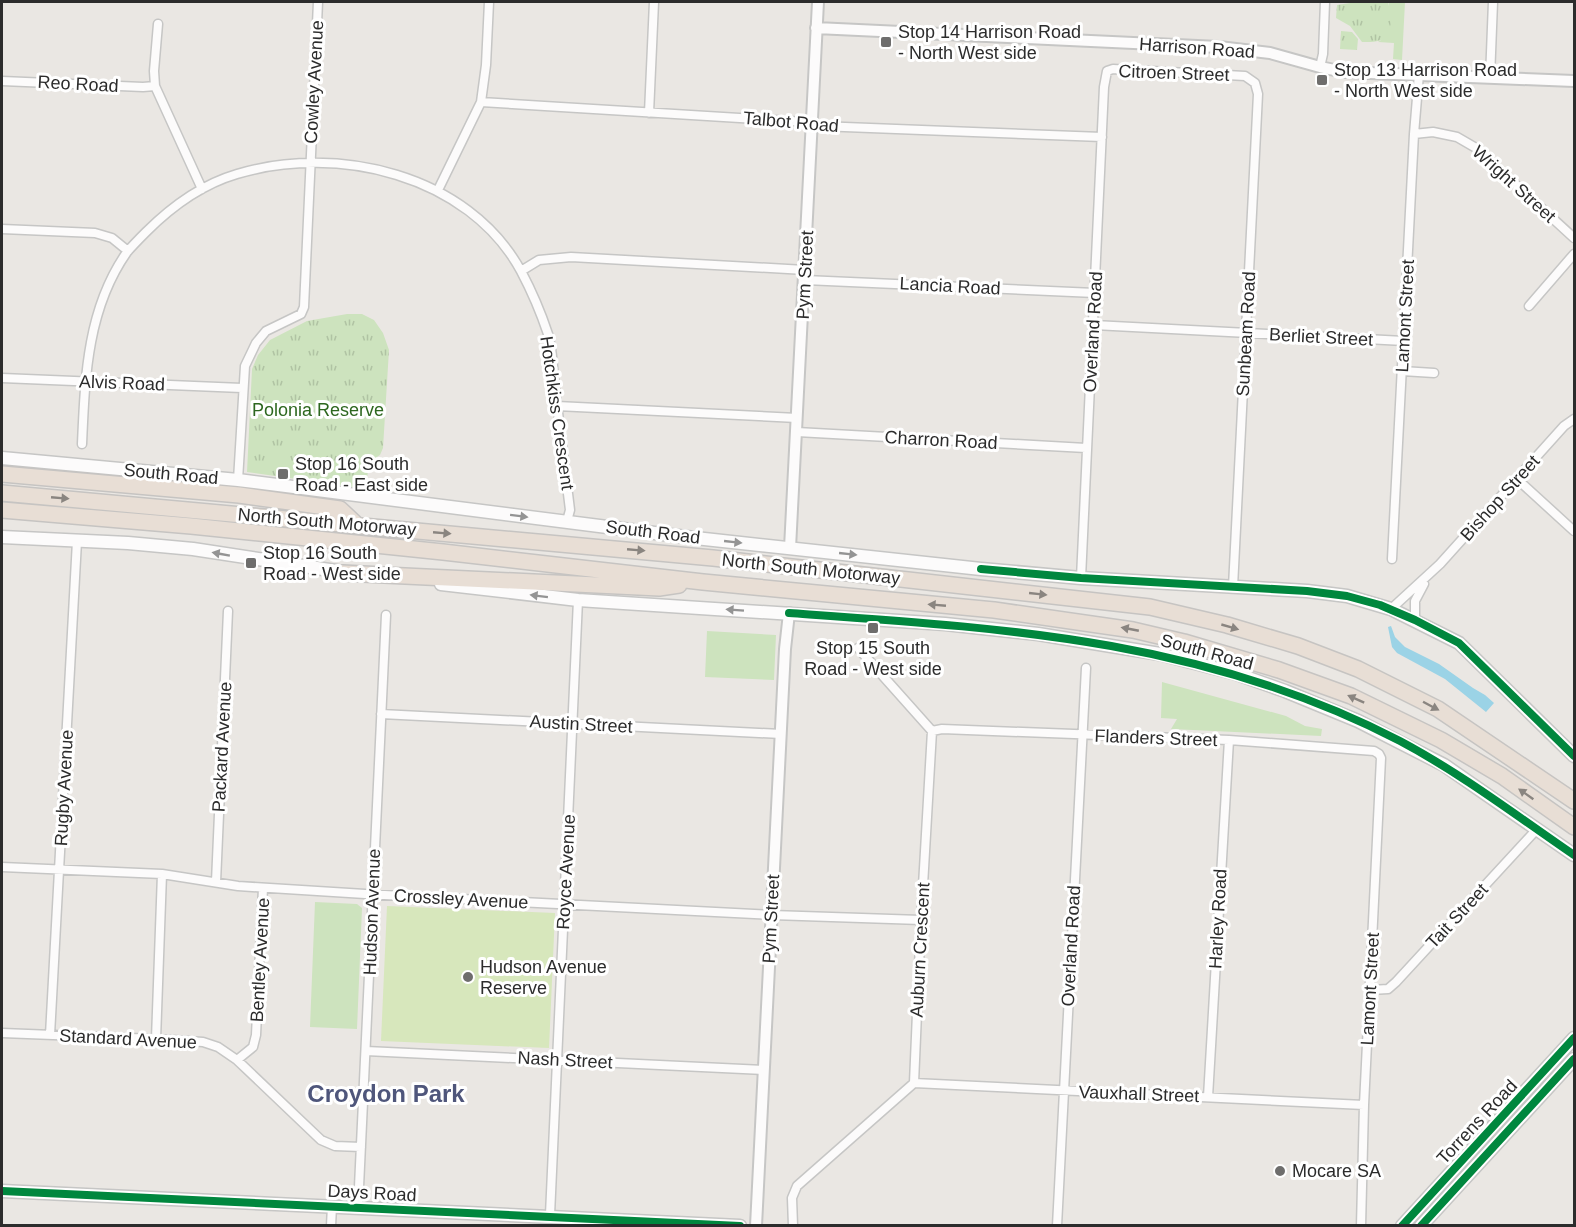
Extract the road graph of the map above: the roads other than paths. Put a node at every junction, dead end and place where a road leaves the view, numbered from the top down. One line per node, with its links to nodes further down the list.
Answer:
1 (318, 2): 22 (street, Cowley Avenue)
2 (489, 2): 17 (street)
3 (654, 2): 18 (street)
4 (818, 2): 8 (street, Pym Street)
5 (1325, 2): 9 (street)
6 (1493, 2): 11 (street)
7 (158, 24): 15 (street)
8 (816, 28): 9 (street, Harrison Road); 19 (street, Pym Street)
9 (1320, 67): 10 (street, Harrison Road)
10 (1419, 74): 11 (street, Harrison Road); 20 (street, Lamont Street)
11 (1490, 78): 13 (street, Harrison Road)
12 (2, 81): 15 (street, Reo Road)
13 (1575, 81)
14 (1256, 83): 16 (street, Citroen Street); 34 (street, Sunbeam Road)
15 (155, 86): 23 (street)
16 (1104, 87): 21 (street, Overland Road)
17 (481, 102): 18 (street, Talbot Road); 24 (street)
18 (649, 113): 19 (street, Talbot Road)
19 (812, 123): 21 (street, Talbot Road); 30 (street, Pym Street)
20 (1414, 134): 26 (street, Wright Street); 35 (street, Lamont Street)
21 (1102, 137): 31 (street, Overland Road)
22 (310, 163): 23 (street, Hotchkiss Crescent); 24 (street, Hotchkiss Crescent); 40 (street, Cowley Avenue)
23 (202, 189): 27 (street, Hotchkiss Crescent)
24 (438, 190): 29 (street, Hotchkiss Crescent)
25 (2, 229): 27 (street)
26 (1575, 238)
27 (128, 251): 39 (street, Hotchkiss Crescent)
28 (1575, 254): 32 (street)
29 (521, 271): 30 (street, Lancia Road); 41 (street, Hotchkiss Crescent)
30 (805, 275): 31 (street, Lancia Road); 42 (street, Pym Street)
31 (1095, 293): 33 (street, Overland Road)
32 (1529, 306)
33 (1094, 325): 34 (street, Berliet Street); 46 (street, Overland Road)
34 (1245, 333): 35 (street, Berliet Street); 64 (street, Sunbeam Road)
35 (1404, 341): 36 (street, Lamont Street)
36 (1402, 371): 37 (street); 59 (street, Lamont Street)
37 (1434, 373)
38 (2, 378): 39 (street, Alvis Road)
39 (85, 381): 40 (street, Alvis Road); 45 (street, Hotchkiss Crescent)
40 (242, 388): 50 (street)
41 (557, 406): 42 (street); 53 (street, Hotchkiss Crescent)
42 (797, 418): 44 (street, Pym Street)
43 (1575, 419): 49 (street, Bishop Street)
44 (797, 432): 46 (street, Charron Road); 58 (street, Pym Street)
45 (82, 444)
46 (1086, 448): 61 (street, Overland Road)
47 (2, 458): 50 (main road, South Road)
48 (2, 474): 54 (highway)
49 (1517, 479): 55 (street); 62 (street, Bishop Street)
50 (238, 480): 53 (main road, South Road, one-way to 53)
51 (2, 493): 54 (highway, North South Motorway, one-way to 54)
52 (2, 510): 63 (highway, North South Motorway)
53 (567, 521): 58 (main road, South Road, one-way to 58)
54 (357, 525): 81 (highway, North South Motorway, one-way to 81)
55 (1575, 531)
56 (2, 537): 57 (main road, South Road)
57 (77, 541): 60 (main road, South Road, one-way to 57); 86 (street, Rugby Avenue)
58 (790, 548): 61 (main road, South Road, one-way to 61)
59 (1392, 559)
60 (342, 573): 63 (highway); 65 (main road, South Road, one-way to 60)
61 (1081, 578): 64 (main road, South Road)
62 (1426, 578): 66 (street, Bishop Street); 70 (street, Bishop Street)
63 (703, 582): 82 (highway, North South Motorway, one-way to 63)
64 (1233, 587): 66 (main road, South Road)
65 (578, 600): 68 (main road, South Road, one-way to 65); 74 (street, Royce Avenue)
66 (1391, 609): 70 (main road, South Road)
67 (228, 611): 88 (street, Packard Avenue)
68 (789, 614): 76 (street, Pym Street); 83 (main road, South Road)
69 (386, 615): 73 (street, Hudson Avenue)
70 (1415, 620): 80 (main road, South Road)
71 (858, 648): 75 (street)
72 (1086, 668): 77 (street, Overland Road)
73 (381, 714): 74 (street, Austin Street); 90 (street, Hudson Avenue)
74 (572, 724): 76 (street, Austin Street); 91 (street, Royce Avenue)
75 (932, 731): 77 (street, Flanders Street); 93 (street, Auburn Crescent)
76 (781, 734): 92 (street, Pym Street)
77 (1082, 735): 78 (street, Flanders Street); 105 (street, Overland Road)
78 (1229, 740): 79 (street, Flanders Street); 106 (street, Harley Road)
79 (1379, 754): 94 (street, Lamont Street)
80 (1575, 756)
81 (1575, 801)
82 (1575, 827)
83 (1537, 829): 84 (main road, South Road); 94 (street, Tait Street)
84 (1575, 855)
85 (2, 867): 86 (street, Crossley Avenue)
86 (59, 870): 87 (street, Crossley Avenue); 96 (street, Rugby Avenue)
87 (162, 874): 88 (street, Crossley Avenue); 98 (street)
88 (216, 882): 89 (street, Crossley Avenue)
89 (263, 888): 90 (street, Crossley Avenue); 101 (street, Bentley Avenue)
90 (372, 894): 91 (street, Crossley Avenue); 99 (street, Hudson Avenue)
91 (564, 904): 92 (street, Crossley Avenue); 102 (street, Royce Avenue)
92 (772, 915): 93 (street, Crossley Avenue); 103 (street, Pym Street)
93 (921, 920): 104 (street, Auburn Crescent)
94 (1371, 990): 107 (street, Lamont Street)
95 (2, 1033): 96 (street, Standard Avenue)
96 (50, 1035): 98 (street, Standard Avenue)
97 (1575, 1038): 120 (main road, Torrens Road)
98 (156, 1039): 101 (street, Standard Avenue)
99 (366, 1051): 102 (street, Nash Street); 108 (street, Hudson Avenue)
100 (1575, 1059): 121 (main road, Torrens Road)
101 (237, 1060): 108 (street, Standard Avenue)
102 (557, 1060): 103 (street, Nash Street); 112 (street, Royce Avenue)
103 (764, 1070): 116 (street, Pym Street)
104 (914, 1083): 105 (street, Vauxhall Street); 117 (street)
105 (1064, 1090): 106 (street, Vauxhall Street); 118 (street, Overland Road)
106 (1208, 1097): 107 (street, Vauxhall Street)
107 (1364, 1105): 119 (street, Lamont Street)
108 (361, 1147): 111 (street, Hudson Avenue)
109 (2, 1191): 110 (main road, Days Road)
110 (332, 1206): 111 (main road, Days Road); 114 (street)
111 (358, 1208): 112 (main road, Days Road)
112 (550, 1215): 113 (main road, Days Road)
113 (712, 1225): 115 (main road, Days Road)
114 (331, 1226)
115 (740, 1226)
116 (756, 1226)
117 (793, 1226)
118 (1057, 1226)
119 (1361, 1226)
120 (1402, 1226)
121 (1421, 1226)

